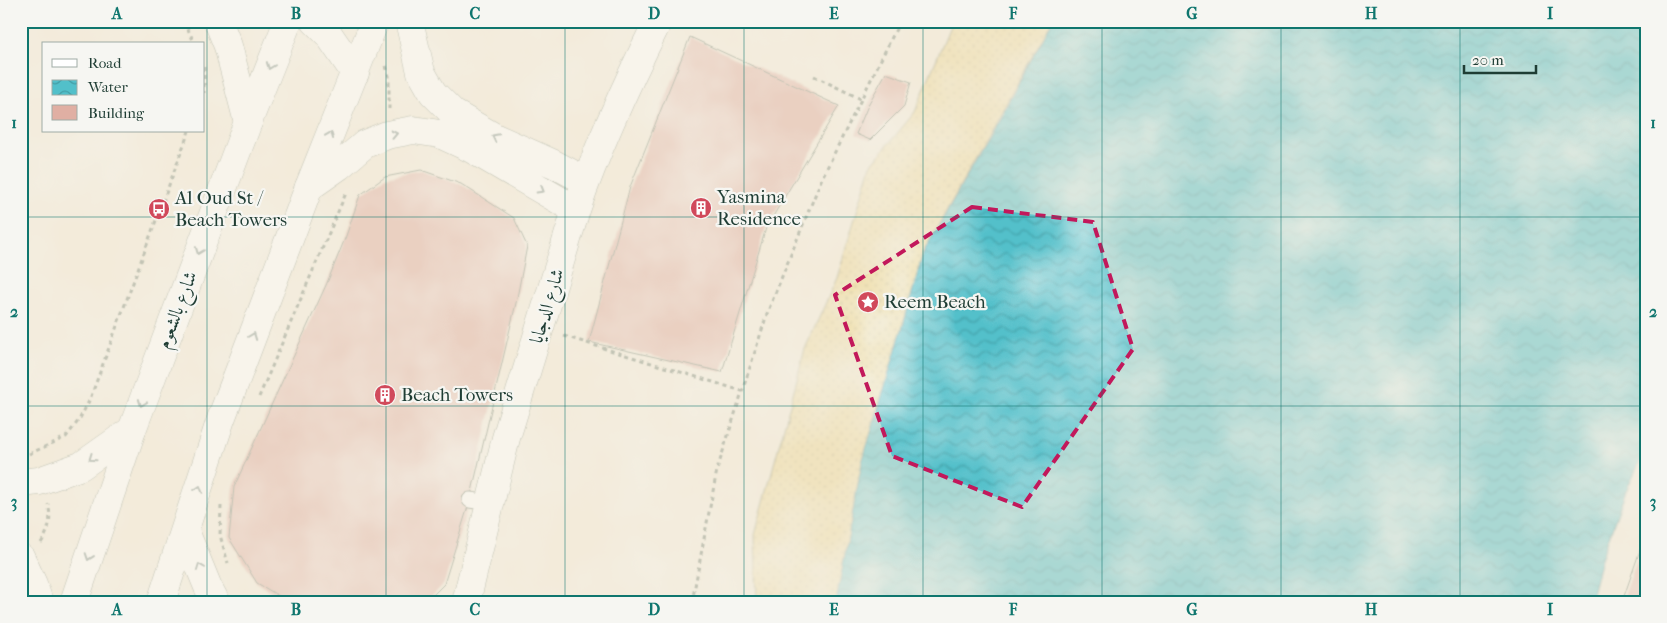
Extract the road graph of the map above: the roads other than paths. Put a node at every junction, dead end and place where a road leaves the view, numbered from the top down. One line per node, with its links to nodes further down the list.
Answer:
1 (218, 21): 8 (street)
2 (288, 21): 8 (street, شارع بالشعوم, one-way to 8)
3 (315, 21): 7 (street)
4 (375, 21): 7 (street)
5 (408, 21): 9 (street, one-way to 5)
6 (658, 21): 9 (street, شارع الدجايا)
7 (355, 73): 10 (street, one-way to 7)
8 (248, 122): 12 (street, شارع بالشعوم, one-way to 12)
9 (586, 181): 11 (street, شارع الدجايا)
10 (309, 187): 11 (street, one-way to 11); 14 (street, one-way to 10)
11 (576, 210): 20 (street, شارع الدجايا)
12 (132, 430): 13 (street, one-way to 13); 17 (street, شارع بالشعوم, one-way to 17)
13 (21, 483)
14 (186, 531): 18 (street); 19 (street, one-way to 14)
15 (29, 554): 16 (street)
16 (38, 602)
17 (74, 602)
18 (162, 602)
19 (216, 602)
20 (466, 602)

